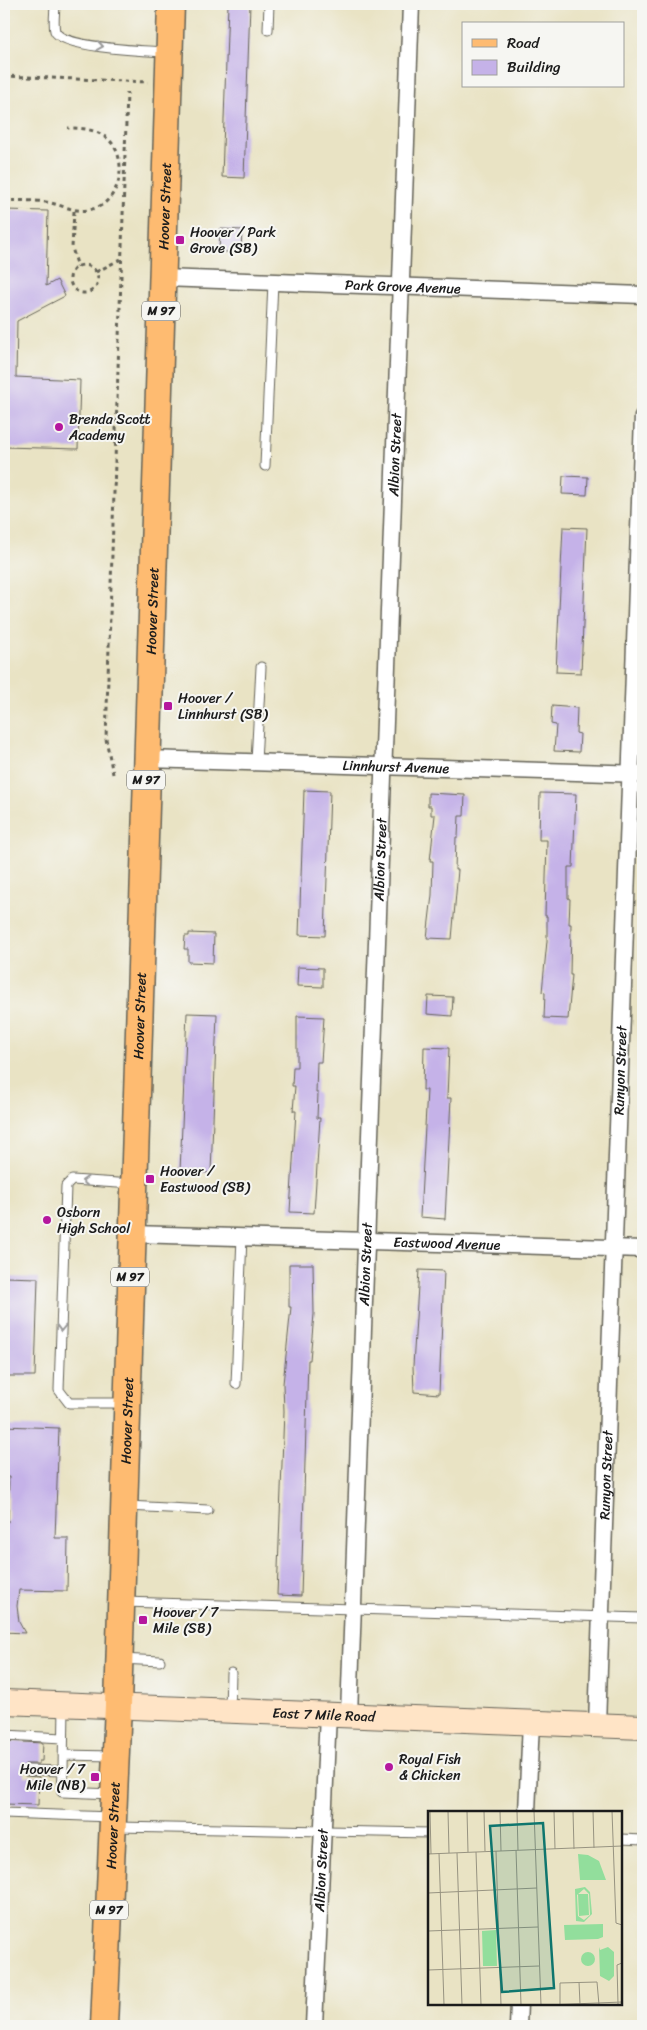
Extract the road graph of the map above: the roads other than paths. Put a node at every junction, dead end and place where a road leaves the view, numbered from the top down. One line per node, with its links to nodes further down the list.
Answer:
1 (56, 4): 6 (lane, one-way to 6)
2 (170, 4): 6 (main road, Hoover Street / M 97)
3 (269, 4): 5 (lane)
4 (411, 4): 9 (street, Albion Street)
5 (268, 30)
6 (169, 52): 7 (main road, Hoover Street / M 97)
7 (162, 278): 8 (street, Park Grove Avenue); 14 (main road, Hoover Street / M 97)
8 (273, 282): 9 (street, Park Grove Avenue); 12 (lane)
9 (401, 287): 10 (street, Park Grove Avenue); 16 (street, Albion Street)
10 (643, 296)
11 (643, 416): 17 (street, Runyon Street)
12 (265, 466)
13 (261, 667): 15 (lane)
14 (147, 759): 15 (street, Linnhurst Avenue); 18 (main road, Hoover Street / M 97)
15 (256, 762): 16 (street, Linnhurst Avenue)
16 (384, 767): 17 (street, Linnhurst Avenue); 21 (street, Albion Street)
17 (637, 774): 22 (street, Runyon Street)
18 (133, 1184): 19 (main road, Hoover Street / M 97); 25 (lane, one-way to 25)
19 (132, 1234): 20 (street, Eastwood Avenue); 25 (main road, Hoover Street / M 97)
20 (242, 1237): 21 (street, Eastwood Avenue); 24 (lane)
21 (367, 1241): 22 (street, Eastwood Avenue); 29 (street, Albion Street)
22 (614, 1248): 23 (street, Eastwood Avenue); 30 (street, Runyon Street)
23 (643, 1249)
24 (236, 1384)
25 (127, 1403): 26 (main road, Hoover Street / M 97)
26 (124, 1506): 27 (lane); 28 (main road, Hoover Street / M 97)
27 (208, 1510)
28 (121, 1602): 29 (lane); 32 (main road, Hoover Street / M 97)
29 (353, 1610): 30 (lane); 39 (street, Albion Street)
30 (601, 1616): 31 (lane); 41 (street, Runyon Street)
31 (643, 1618)
32 (119, 1659): 33 (lane); 37 (main road, Hoover Street / M 97)
33 (160, 1660)
34 (231, 1673): 38 (lane)
35 (4, 1702): 36 (street, East 7 Mile Road)
36 (64, 1704): 37 (street, East 7 Mile Road); 44 (lane)
37 (118, 1706): 38 (street, East 7 Mile Road); 46 (main road, Hoover Street / M 97)
38 (230, 1710): 39 (street, East 7 Mile Road)
39 (339, 1715): 40 (street, East 7 Mile Road); 52 (street, Albion Street)
40 (531, 1722): 41 (street, East 7 Mile Road); 49 (street)
41 (597, 1725): 42 (street, East 7 Mile Road)
42 (643, 1727)
43 (8, 1736): 44 (lane)
44 (63, 1738): 45 (lane)
45 (63, 1754): 46 (lane); 48 (lane)
46 (116, 1757): 50 (main road, Hoover Street / M 97)
47 (37, 1761): 48 (lane)
48 (63, 1771): 50 (lane)
49 (527, 1811)
50 (113, 1812): 51 (lane); 52 (lane); 57 (main road, Hoover Street / M 97)
51 (4, 1813)
52 (324, 1830): 53 (lane); 58 (street, Albion Street)
53 (428, 1833)
54 (622, 1839): 55 (lane)
55 (643, 1840)
56 (518, 2005): 59 (street)
57 (104, 2026)
58 (314, 2026)
59 (518, 2026)

